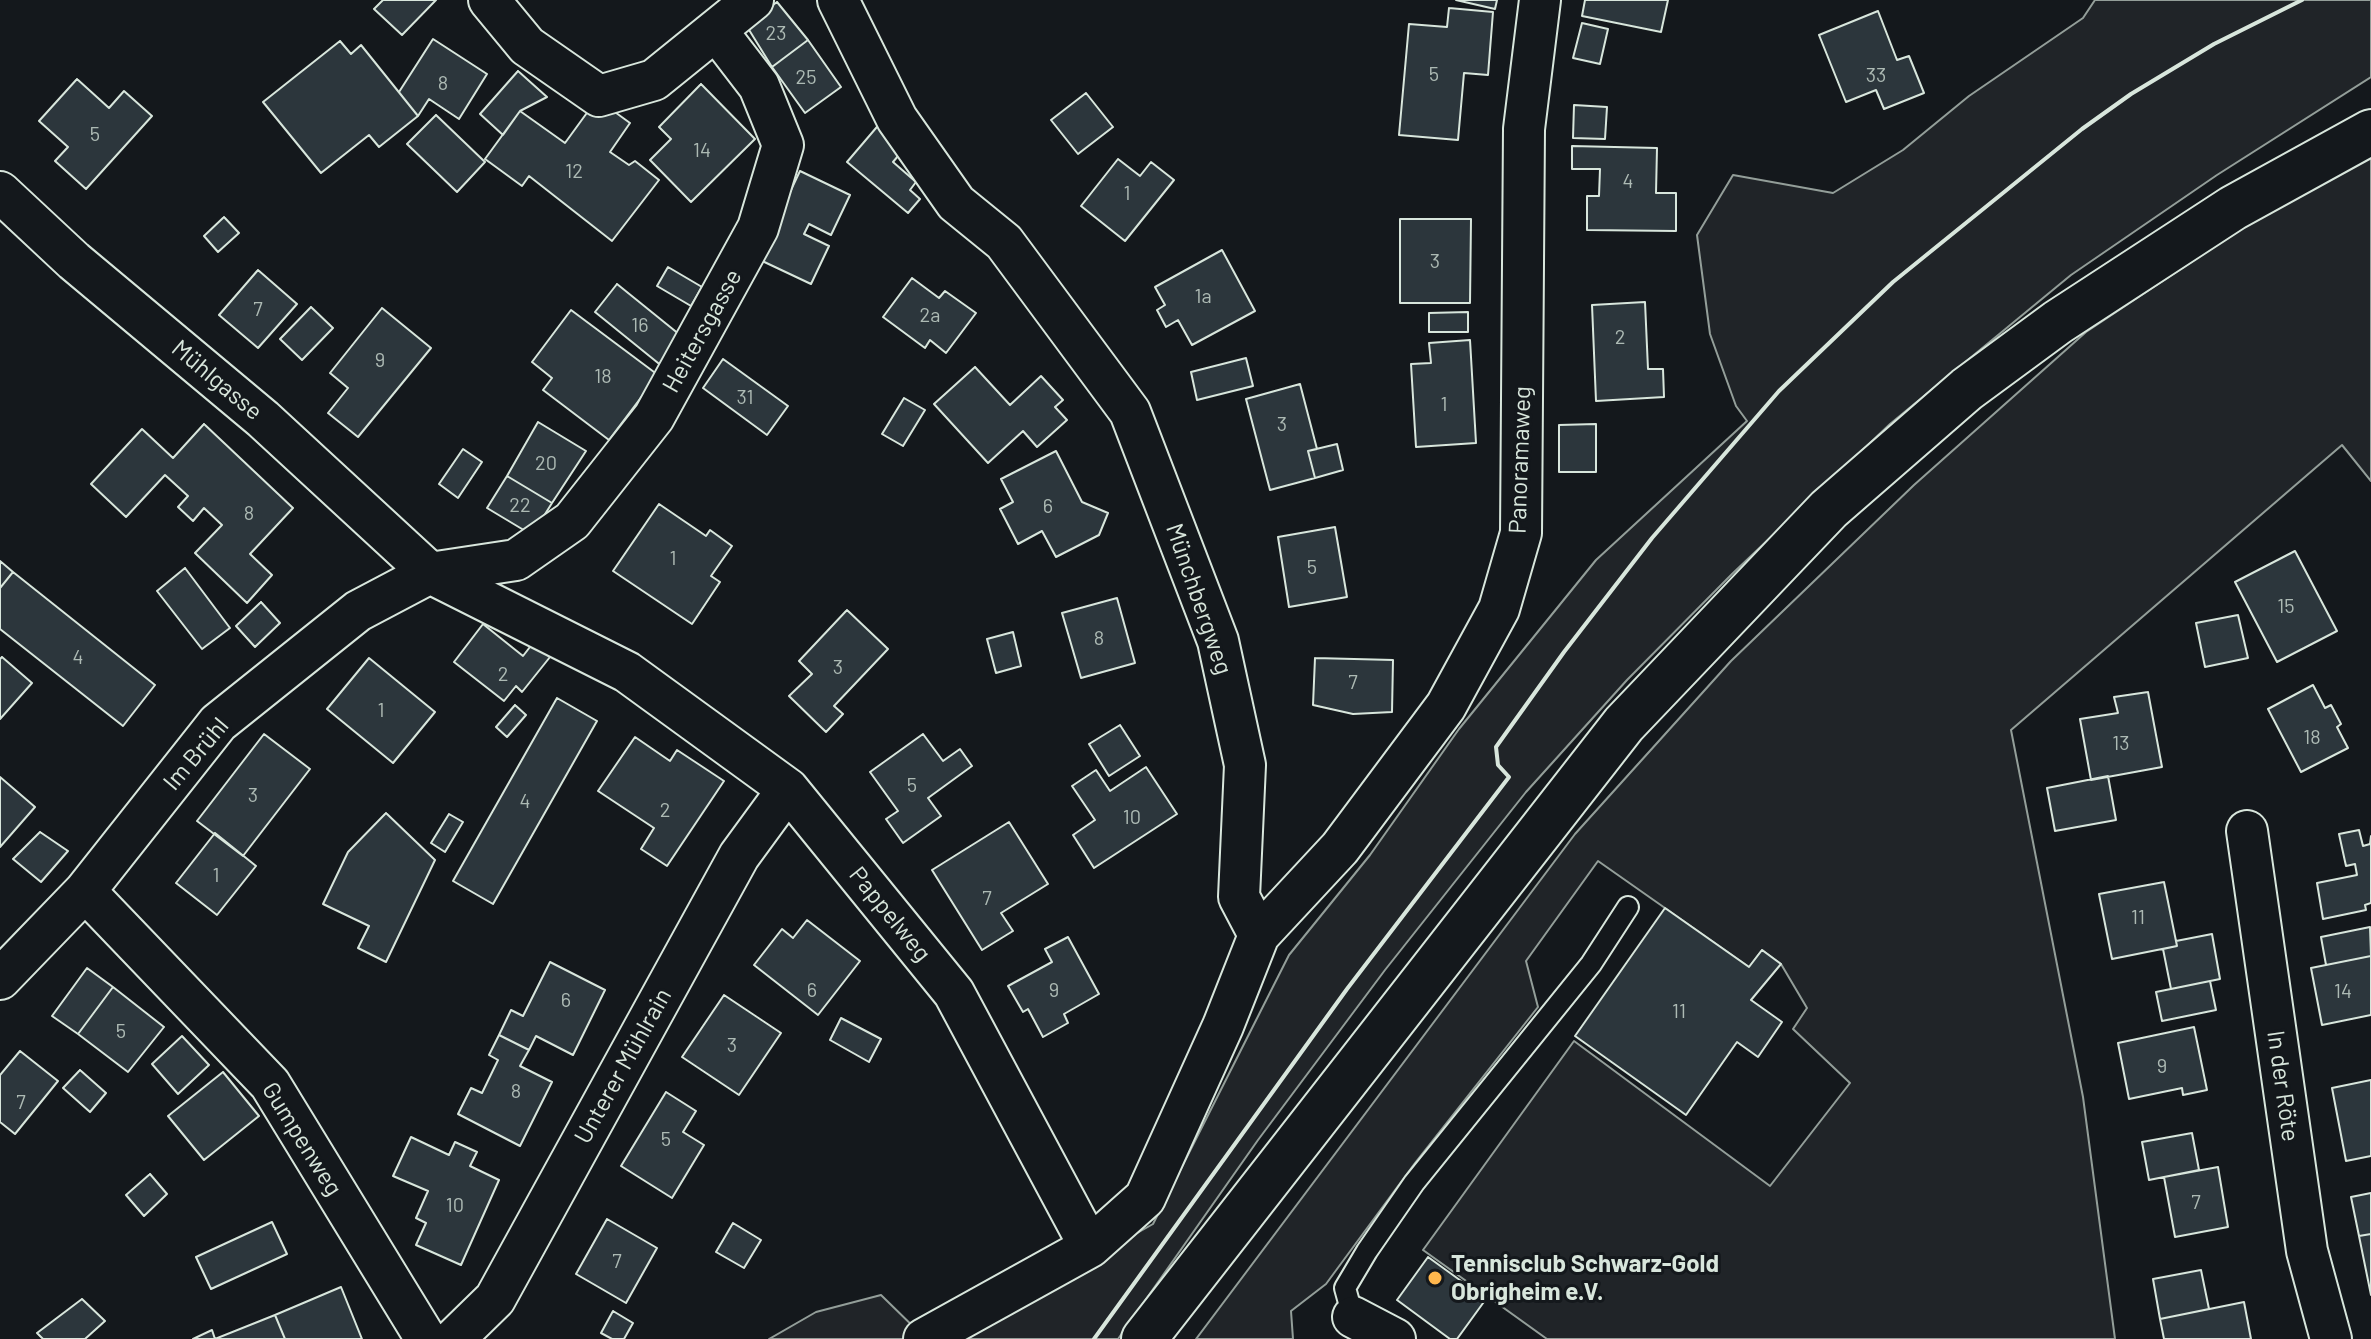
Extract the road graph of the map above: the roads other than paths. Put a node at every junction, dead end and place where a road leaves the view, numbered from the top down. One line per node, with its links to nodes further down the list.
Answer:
1 (489, 0): 5 (street)
2 (753, 0): 5 (street)
3 (838, 0): 13 (street, Münchbergweg)
4 (1540, 0): 13 (street, Panoramaweg)
5 (716, 30): 8 (street, Heitersgasse)
6 (2371, 132): 20 (highway)
7 (0, 192): 8 (street, Mühlgasse)
8 (430, 573): 9 (street, Pappelweg); 11 (street, Im Brühl)
9 (788, 789): 15 (street, Pappelweg); 18 (street, Unterer Mühlrain)
10 (2247, 831): 22 (street, In der Röte)
11 (85, 891): 14 (street, Im Brühl); 17 (street, Gumpenweg)
12 (1628, 907): 16 (lane)
13 (1259, 935): 15 (street)
14 (0, 979)
15 (1090, 1247): 19 (street)
16 (1353, 1317): 21 (street)
17 (426, 1339)
18 (454, 1339)
19 (924, 1339)
20 (1144, 1339)
21 (1395, 1339)
22 (2331, 1339)

